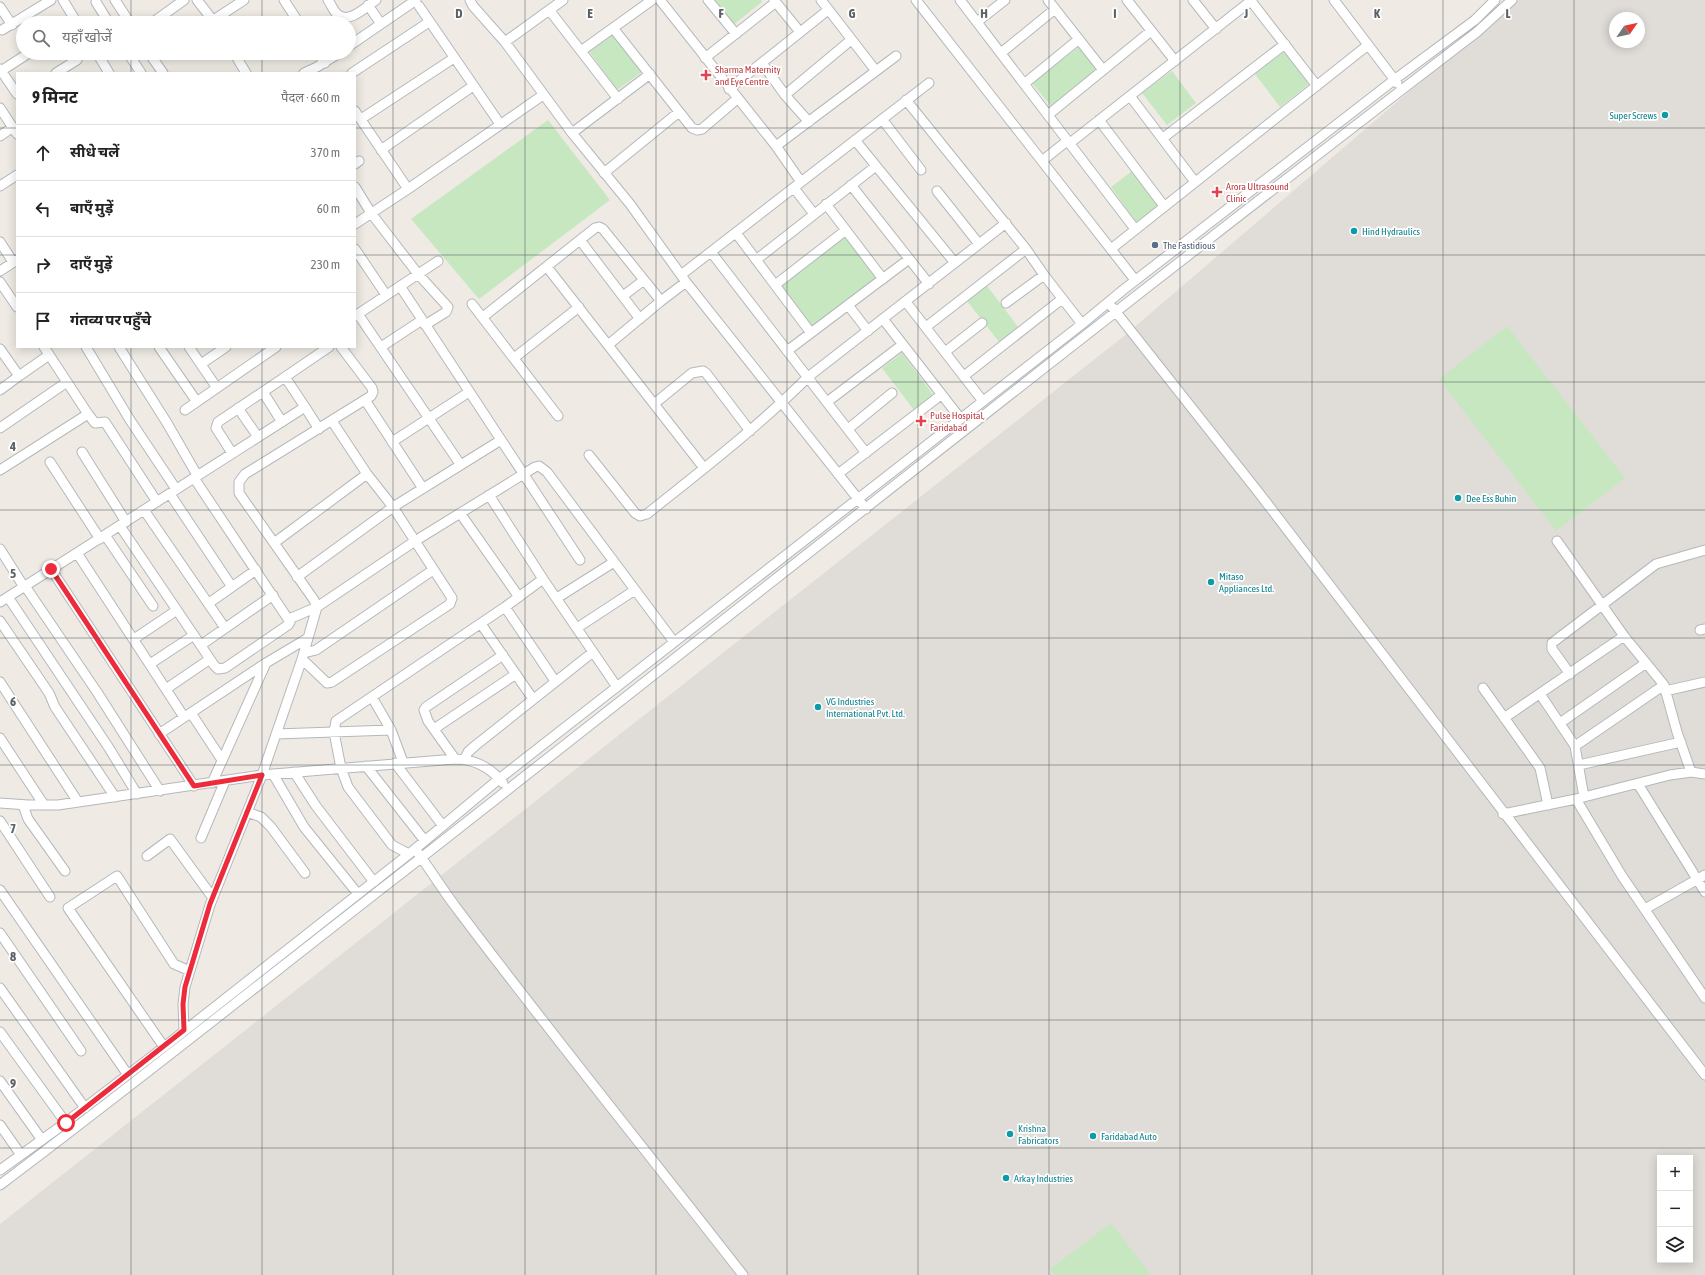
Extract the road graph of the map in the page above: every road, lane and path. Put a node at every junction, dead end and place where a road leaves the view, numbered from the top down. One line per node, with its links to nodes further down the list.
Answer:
1 (62, 0): 34 (street)
2 (115, 0): 36 (street)
3 (184, 0): 37 (street)
4 (197, 0): 38 (street)
5 (244, 0): 39 (street)
6 (284, 0): 40 (street)
7 (328, 0): 41 (street)
8 (470, 0): 57 (street)
9 (563, 0): 32 (street)
10 (652, 0): 48 (street)
11 (660, 0): 64 (street)
12 (708, 0): 53 (street)
13 (820, 0): 31 (street)
14 (916, 0): 118 (street)
15 (960, 0): 45 (street)
16 (1005, 0): 45 (street)
17 (1048, 0): 30 (street)
18 (1127, 0): 51 (street)
19 (1193, 0): 49 (street)
20 (1252, 0): 49 (street); 58 (street)
21 (1334, 0): 59 (street)
22 (1495, 0): 87 (street)
23 (1512, 0): 93 (street)
24 (46, 1): 33 (street)
25 (373, 1): 42 (street); 46 (street)
26 (775, 1): 52 (street); 53 (street)
27 (96, 2): 35 (street)
28 (417, 3): 44 (street); 46 (street)
29 (0, 7): 47 (street)
30 (1055, 9): 54 (street); 61 (street)
31 (828, 10): 52 (street); 55 (street)
32 (550, 11): 57 (street); 60 (street)
33 (25, 16)
34 (72, 16)
35 (105, 16)
36 (125, 16)
37 (162, 16)
38 (208, 16)
39 (221, 16)
40 (294, 16)
41 (340, 16)
42 (352, 16)
43 (16, 22): 47 (street)
44 (429, 22): 63 (street); 84 (street)
45 (977, 22): 61 (street)
46 (381, 24): 56 (street)
47 (12, 25): 50 (street)
48 (614, 28): 60 (street); 86 (street)
49 (1216, 29): 73 (street)
50 (2, 30)
51 (1151, 31): 73 (street); 77 (street)
52 (800, 32): 75 (street)
53 (736, 34): 64 (street)
54 (1079, 39): 77 (street); 89 (street)
55 (851, 40): 85 (street); 96 (street)
56 (356, 41)
57 (505, 42): 95 (street)
58 (1285, 44): 91 (street); 113 (street)
59 (1368, 45): 87 (street); 91 (street)
60 (581, 51): 98 (street)
61 (1001, 53): 89 (street)
62 (896, 56): 85 (street)
63 (454, 58): 90 (street); 105 (street)
64 (705, 58): 92 (street)
65 (17, 60): 76 (street)
66 (77, 60): 78 (street)
67 (101, 60): 79 (street)
68 (133, 60): 80 (street)
69 (156, 60): 81 (street)
70 (238, 60): 82 (street)
71 (323, 60): 74 (street)
72 (329, 60): 74 (street)
73 (1175, 61): 97 (street)
74 (325, 63): 83 (street)
75 (762, 63): 92 (street); 96 (street)
76 (1, 70): 94 (street)
77 (1103, 70): 104 (street)
78 (58, 72)
79 (108, 72)
80 (140, 72)
81 (162, 72)
82 (245, 72)
83 (306, 72)
84 (354, 72)
85 (876, 72): 108 (street)
86 (650, 74): 98 (street); 103 (street)
87 (1394, 80): 93 (street); 159 (street)
88 (929, 83): 100 (street)
89 (1024, 84): 104 (street)
90 (473, 86): 109 (street); 117 (street)
91 (1317, 86): 124 (street)
92 (729, 89): 99 (street)
93 (1402, 89): 176 (street)
94 (16, 92)
95 (543, 95): 109 (street); 111 (street)
96 (785, 95): 108 (street)
97 (1130, 96): 107 (street); 113 (street)
98 (618, 99): 111 (street)
99 (737, 99): 103 (street); 116 (street)
100 (906, 100): 106 (street); 136 (street)
101 (0, 108): 110 (street)
102 (356, 112): 105 (street)
103 (679, 112): 121 (street)
104 (1048, 115): 115 (street)
105 (361, 119): 117 (street)
106 (882, 119): 114 (street); 120 (street)
107 (1099, 120): 115 (street); 132 (street)
108 (809, 122): 116 (street)
109 (500, 124): 129 (street)
110 (15, 130): 112 (street)
111 (572, 133): 121 (street)
112 (0, 136)
113 (1163, 138): 124 (street)
114 (855, 140): 119 (street); 123 (street)
115 (1068, 142): 118 (street); 137 (street)
116 (776, 146): 123 (street)
117 (381, 150): 129 (street)
118 (1042, 161): 143 (street)
119 (876, 166): 125 (street); 151 (street)
120 (921, 170)
121 (604, 173): 156 (street)
122 (16, 176): 126 (street)
123 (801, 182): 127 (street)
124 (1195, 182): 132 (street)
125 (851, 185): 131 (street); 147 (street)
126 (0, 186)
127 (794, 188): 134 (street); 139 (street)
128 (356, 189): 133 (street)
129 (408, 189): 133 (street)
130 (937, 191): 142 (street)
131 (826, 204): 134 (street); 138 (street)
132 (1164, 206): 137 (street)
133 (371, 213): 135 (street); 154 (street)
134 (814, 214): 149 (street)
135 (356, 223)
136 (1006, 223): 142 (street); 144 (street)
137 (1135, 229): 143 (street)
138 (846, 230): 157 (street); 162 (street)
139 (736, 233): 146 (street); 149 (street)
140 (580, 240): 152 (street); 158 (street); 165 (street)
141 (0, 242): 150 (street)
142 (979, 244): 151 (street)
143 (1111, 248): 159 (street)
144 (1026, 249): 155 (street); 185 (street)
145 (356, 250): 164 (street)
146 (711, 252): 156 (street); 201 (street)
147 (909, 259): 157 (street); 161 (street)
148 (438, 260): 154 (street)
149 (756, 260): 162 (street)
150 (15, 261): 153 (street)
151 (954, 263): 161 (street)
152 (547, 266): 174 (street); 178 (street)
153 (0, 271)
154 (418, 274): 163 (street); 182 (street)
155 (1044, 275): 166 (street); 170 (street)
156 (684, 278): 167 (street); 221 (street)
157 (883, 279): 173 (street)
158 (644, 280): 165 (street); 167 (street)
159 (1135, 280): 169 (street)
160 (0, 282): 172 (street)
161 (928, 284): 168 (street)
162 (775, 285): 187 (street)
163 (400, 286): 164 (street); 182 (street)
164 (386, 295): 177 (street)
165 (623, 296): 179 (street)
166 (1062, 299): 184 (street); 206 (street)
167 (661, 301): 179 (street)
168 (906, 302): 180 (street); 185 (street)
169 (1108, 302): 175 (street); 176 (street)
170 (1006, 303)
171 (472, 304): 178 (street)
172 (16, 306)
173 (848, 306): 186 (street); 187 (street)
174 (578, 307): 188 (street); 203 (street)
175 (1100, 308): 181 (street); 184 (street)
176 (1116, 312): 181 (street); 355 (street)
177 (356, 315): 190 (street)
178 (483, 317): 203 (street)
179 (640, 319): 188 (street)
180 (883, 319): 186 (street); 189 (street)
181 (1107, 319): 256 (street)
182 (424, 322): 190 (street); 213 (street)
183 (982, 323): 202 (street)
184 (1082, 324): 217 (street)
185 (926, 327): 202 (street)
186 (868, 331): 208 (street)
187 (811, 333): 201 (street)
188 (608, 345): 220 (street)
189 (902, 345): 215 (street); 219 (street)
190 (381, 347): 227 (street)
191 (87, 348): 251 (street)
192 (120, 348): 249 (street)
193 (160, 348): 218 (street)
194 (190, 348): 204 (street)
195 (225, 348): 204 (street)
196 (275, 348): 210 (street)
197 (328, 348): 207 (street)
198 (342, 348): 216 (street)
199 (0, 349): 205 (street)
200 (46, 351): 205 (street); 209 (street)
201 (787, 351): 208 (street)
202 (945, 352): 206 (street)
203 (514, 358): 226 (street)
204 (201, 364): 210 (street)
205 (19, 376): 211 (street)
206 (964, 376): 217 (street)
207 (285, 377): 212 (street); 222 (street)
208 (808, 377): 219 (street); 221 (street)
209 (67, 382): 225 (street); 231 (street)
210 (217, 388): 218 (street)
211 (0, 390)
212 (263, 392): 223 (street); 230 (street)
213 (470, 392): 227 (street); 236 (street)
214 (892, 393): 233 (street)
215 (942, 395): 228 (street); 240 (street)
216 (365, 400): 229 (street); 237 (street)
217 (982, 400): 228 (street)
218 (197, 402): 224 (street)
219 (827, 402): 233 (street)
220 (654, 404): 234 (street); 244 (street)
221 (782, 404): 234 (street); 248 (street)
222 (305, 407): 230 (street); 232 (street)
223 (238, 408): 235 (street); 239 (street)
224 (185, 410)
225 (88, 414): 245 (street); 254 (street)
226 (558, 416)
227 (429, 418): 237 (street); 243 (street)
228 (960, 418): 253 (street)
229 (332, 421): 232 (street); 246 (street)
230 (282, 422): 235 (street)
231 (0, 428)
232 (320, 429): 263 (street)
233 (848, 429): 240 (street)
234 (750, 431): 244 (street)
235 (258, 437): 239 (street)
236 (501, 440): 243 (street); 247 (street)
237 (392, 442): 250 (street)
238 (82, 452): 259 (street)
239 (232, 453): 249 (street)
240 (866, 453): 248 (street)
241 (589, 455): 244 (street)
242 (50, 462): 260 (street)
243 (460, 464): 250 (street)
244 (704, 468)
245 (0, 470)
246 (367, 474): 255 (street); 263 (street)
247 (523, 474): 252 (street); 267 (street); 268 (street)
248 (838, 474): 253 (street)
249 (196, 477): 251 (street); 270 (street)
250 (422, 487): 255 (street)
251 (173, 492): 254 (street); 275 (street)
252 (489, 495): 258 (street); 273 (street)
253 (858, 498): 256 (street); 296 (street)
254 (157, 502): 257 (street)
255 (393, 507): 261 (street); 272 (street)
256 (866, 509): 345 (street)
257 (144, 510): 259 (street); 281 (street)
258 (460, 513): 261 (street); 278 (street)
259 (123, 524): 260 (street); 286 (street)
260 (103, 537): 266 (street); 283 (street)
261 (415, 541): 271 (street); 284 (street)
262 (1557, 541): 282 (street)
263 (274, 542): 272 (street)
264 (0, 549): 274 (street)
265 (1705, 550): 282 (street)
266 (77, 553): 269 (street); 295 (street)
267 (580, 560)
268 (614, 562): 276 (street); 279 (street)
269 (51, 569): 274 (street); 323 (street)
270 (256, 570): 275 (street); 277 (street)
271 (433, 570): 300 (street); 300 (street)
272 (297, 577): 284 (street)
273 (544, 579): 278 (street); 279 (street)
274 (24, 586): 280 (street); 344 (street)
275 (232, 587): 281 (street)
276 (635, 590): 291 (street); 296 (street)
277 (273, 595): 287 (street); 290 (street)
278 (519, 597): 285 (street)
279 (557, 598): 291 (street)
280 (4, 600): 346 (street)
281 (209, 603): 290 (street)
282 (1603, 605): 293 (street); 306 (street)
283 (153, 606)
284 (317, 607): 287 (street); 294 (street)
285 (505, 607): 289 (street); 307 (street)
286 (177, 610): 292 (street); 295 (street)
287 (289, 619): 301 (street)
288 (0, 621): 347 (street)
289 (481, 624): 299 (street); 315 (street)
290 (225, 628): 297 (street)
291 (577, 628): 298 (street)
292 (194, 635): 297 (street); 304 (street)
293 (1624, 636): 303 (street); 306 (street)
294 (308, 638): 300 (street); 302 (street)
295 (134, 639): 304 (street)
296 (674, 642): 310 (street)
297 (201, 645): 301 (street)
298 (593, 652): 307 (street); 310 (street)
299 (503, 655): 305 (street); 320 (street)
300 (303, 656): 324 (street)
301 (210, 660): 313 (street)
302 (266, 663): 317 (street); 329 (street)
303 (1646, 663): 312 (street); 319 (street)
304 (150, 664): 313 (street)
305 (516, 674): 316 (street); 320 (street)
306 (1570, 674): 314 (street)
307 (555, 681): 316 (street)
308 (0, 682): 349 (street)
309 (1705, 682): 312 (street)
310 (617, 687): 339 (street)
311 (1483, 688): 318 (street)
312 (1664, 688): 326 (street); 327 (street)
313 (166, 689): 317 (street)
314 (1540, 694): 318 (street); 319 (street)
315 (372, 697): 321 (street); 322 (street)
316 (533, 699): 328 (street)
317 (187, 715): 323 (street); 329 (street)
318 (1504, 718): 353 (street)
319 (1560, 723): 327 (street)
320 (434, 729): 328 (street)
321 (391, 730): 322 (street); 330 (street)
322 (334, 732): 324 (street); 333 (street)
323 (159, 734): 343 (street)
324 (276, 734): 338 (street)
325 (0, 738): 352 (street)
326 (1681, 742): 331 (street); 335 (street)
327 (1576, 746): 331 (street)
328 (460, 759): 330 (street); 339 (street)
329 (222, 760): 341 (street)
330 (399, 763): 332 (street); 357 (street)
331 (1579, 765): 348 (street)
332 (366, 766): 333 (street); 359 (street)
333 (341, 768): 334 (street); 360 (street)
334 (294, 772): 336 (street); 366 (street)
335 (1691, 772): 337 (street); 342 (street)
336 (273, 774): 338 (street); 369 (street)
337 (1705, 774)
338 (262, 775): 340 (street); 354 (street)
339 (500, 779): 345 (street); 357 (street)
340 (225, 781): 341 (street); 358 (street)
341 (212, 783): 343 (street)
342 (1638, 784): 348 (street); 365 (street)
343 (194, 786): 344 (street)
344 (160, 790): 346 (street)
345 (509, 790): 362 (street)
346 (137, 794): 347 (street)
347 (115, 797): 349 (street)
348 (1580, 798): 353 (street); 372 (street)
349 (78, 802): 352 (street)
350 (0, 803): 351 (street)
351 (23, 805): 352 (street); 363 (street)
352 (44, 805)
353 (1548, 806): 355 (street)
354 (247, 812): 364 (street); 371 (street)
355 (1503, 814): 381 (street)
356 (0, 821): 370 (street)
357 (443, 826): 359 (street)
358 (201, 838)
359 (425, 841): 360 (street)
360 (412, 852): 362 (street); 366 (street)
361 (147, 856): 371 (street)
362 (421, 858): 390 (street); 391 (street)
363 (65, 872)
364 (304, 873)
365 (1701, 878): 368 (street); 372 (street)
366 (374, 882): 369 (street)
367 (0, 890): 382 (street)
368 (1705, 892)
369 (358, 894): 377 (street)
370 (50, 897)
371 (213, 898): 374 (street)
372 (1645, 909): 376 (street)
373 (0, 933): 380 (street)
374 (190, 971): 377 (street); 379 (street)
375 (0, 988): 384 (street)
376 (1705, 998)
377 (184, 1030): 379 (street)
378 (0, 1032): 385 (street)
379 (164, 1047): 382 (street)
380 (81, 1051)
381 (1703, 1069)
382 (128, 1075): 384 (street)
383 (0, 1082): 387 (street)
384 (85, 1108): 385 (street)
385 (66, 1123): 387 (street)
386 (0, 1125): 388 (street)
387 (42, 1140): 388 (street)
388 (21, 1155): 389 (street)
389 (0, 1170)
390 (0, 1185)
391 (743, 1275)

